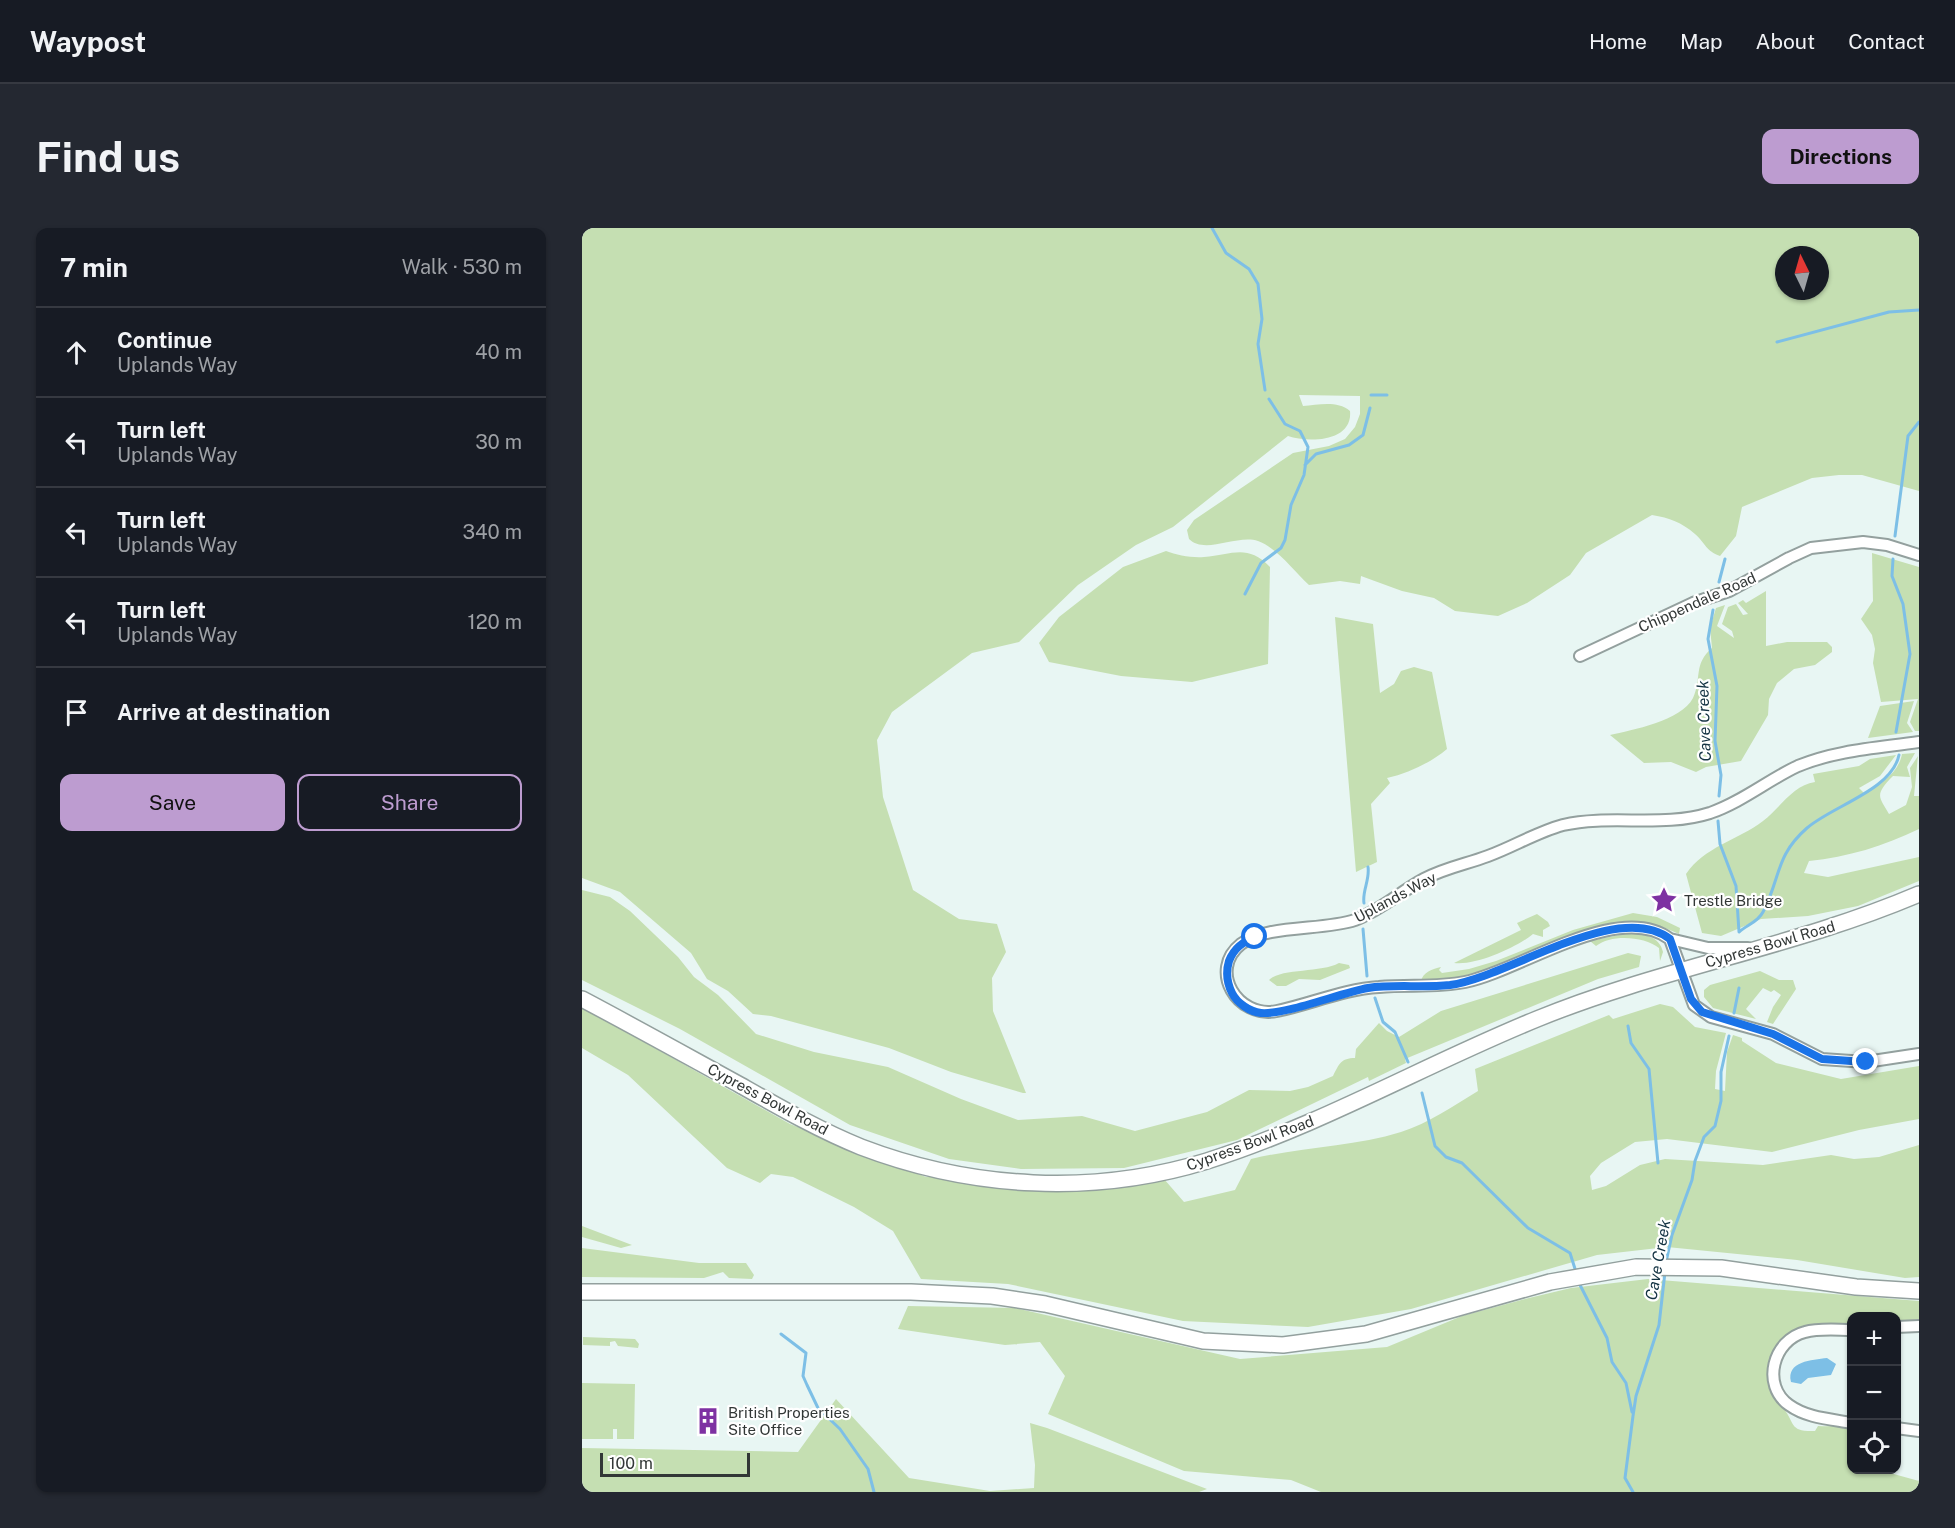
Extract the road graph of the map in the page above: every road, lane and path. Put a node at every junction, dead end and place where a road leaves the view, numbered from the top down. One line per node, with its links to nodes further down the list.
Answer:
1 (1919, 555): 2 (street, Chippendale Road)
2 (1580, 656)
3 (1919, 742): 5 (street, Uplands Way)
4 (1919, 894): 6 (street, Cypress Bowl Road)
5 (1670, 939): 6 (street, Uplands Way); 7 (street)
6 (1757, 949): 7 (street, Cypress Bowl Road)
7 (1681, 970): 8 (street, Cypress Bowl Road); 9 (street)
8 (582, 999)
9 (1919, 1054)
10 (1919, 1291): 11 (street)
11 (582, 1292)
12 (1919, 1326): 13 (street)
13 (1901, 1327)
14 (1847, 1330): 15 (street)
15 (1847, 1422)
16 (1901, 1429): 17 (street)
17 (1919, 1431)

